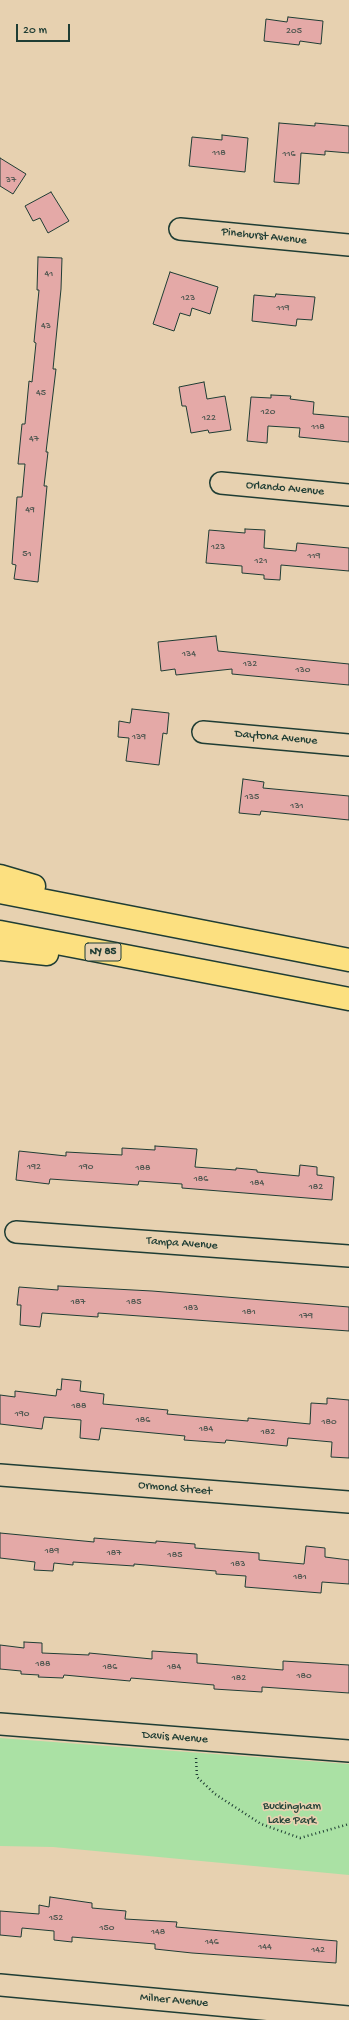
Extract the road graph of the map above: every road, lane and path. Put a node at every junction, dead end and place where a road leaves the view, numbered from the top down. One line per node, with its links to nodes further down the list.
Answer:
1 (180, 229): 2 (street, Pinehurst Avenue)
2 (349, 245)
3 (221, 483): 4 (street, Orlando Avenue)
4 (349, 495)
5 (203, 732): 6 (street, Daytona Avenue)
6 (349, 745)
7 (0, 876): 9 (highway)
8 (0, 892): 9 (highway)
9 (173, 926): 12 (highway)
10 (0, 932): 13 (highway, NY 85)
11 (0, 949): 13 (highway)
12 (349, 960)
13 (207, 972): 14 (highway, NY 85)
14 (349, 999)
15 (16, 1232): 16 (street, Tampa Avenue)
16 (349, 1256)
17 (0, 1475): 18 (street, Ormond Street)
18 (349, 1502)
19 (0, 1724): 20 (street, Davis Avenue)
20 (195, 1739): 21 (street, Davis Avenue); 22 (path)
21 (349, 1751)
22 (349, 1824)
23 (0, 1985): 24 (street, Milner Avenue)
24 (349, 2017)

